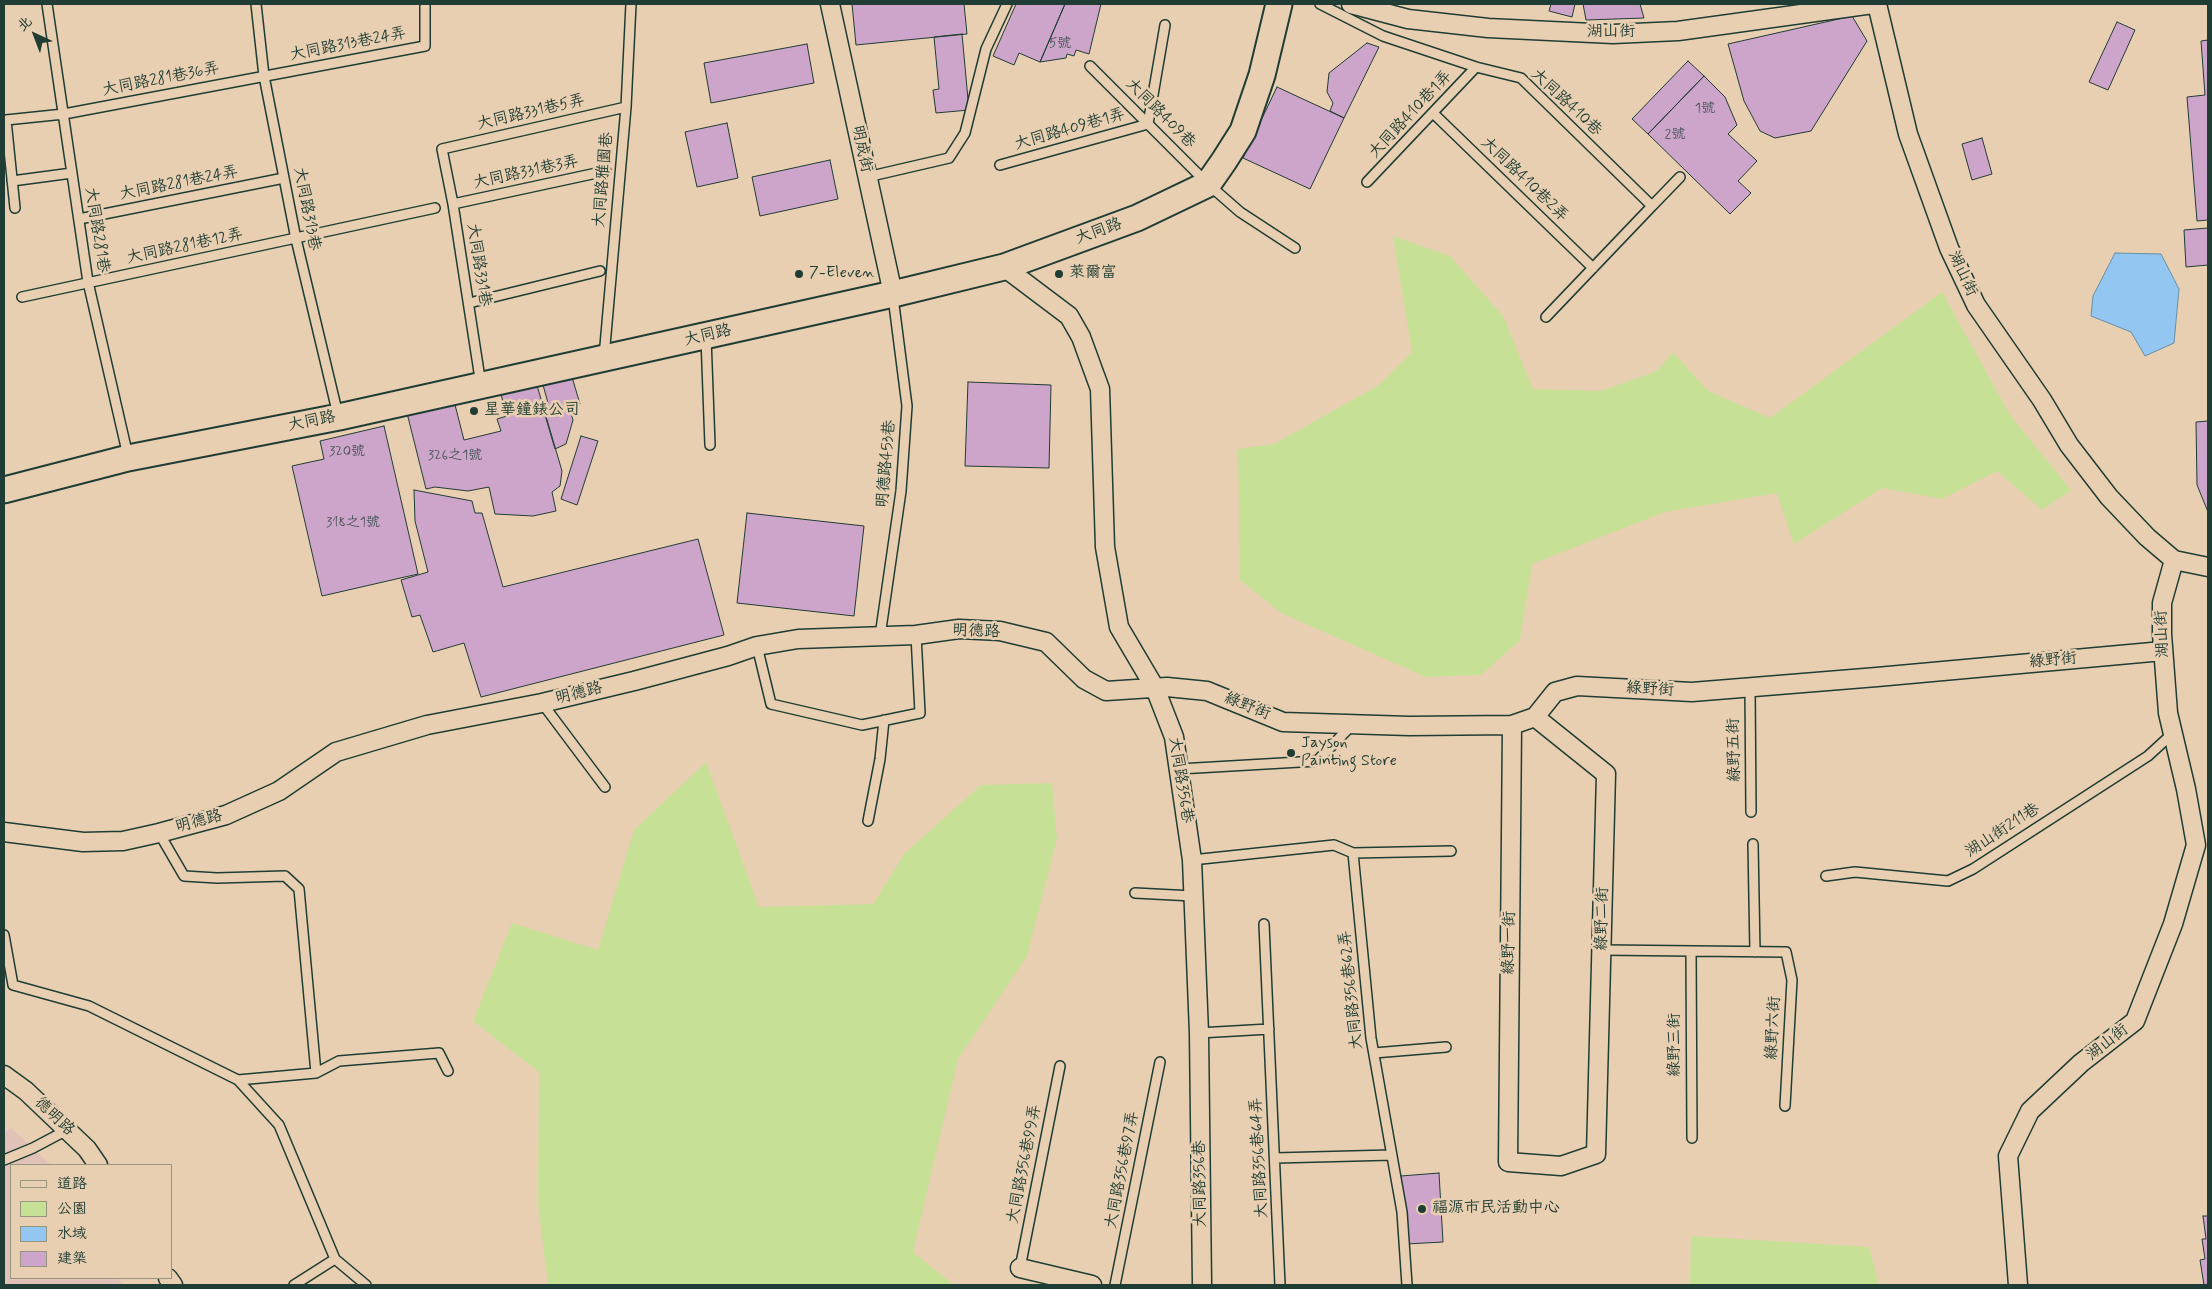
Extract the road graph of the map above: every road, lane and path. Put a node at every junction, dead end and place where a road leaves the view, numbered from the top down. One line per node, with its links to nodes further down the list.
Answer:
1 (47, 4): 18 (lane, 大同路281巷)
2 (256, 4): 15 (lane, 大同路313巷)
3 (425, 4): 15 (lane, 大同路313巷24弄)
4 (631, 4): 16 (lane, 大同路雅園巷)
5 (830, 4): 24 (street, 明成街)
6 (1007, 4): 24 (lane)
7 (1279, 4): 29 (street)
8 (1320, 4): 14 (lane, 大同路410巷)
9 (1351, 4): 10 (street, 湖山街)
10 (1873, 4)
11 (1877, 4): 52 (street, 湖山街)
12 (1165, 25): 19 (lane)
13 (1090, 66): 19 (lane, 大同路409巷)
14 (1476, 67): 17 (lane, 大同路410巷1弄); 31 (lane, 大同路410巷)
15 (264, 76): 18 (lane, 大同路281巷36弄); 26 (lane, 大同路313巷)
16 (626, 107): 20 (lane, 大同路331巷5弄); 46 (lane, 大同路雅園巷)
17 (1433, 113): 28 (lane, 大同路410巷1弄); 38 (lane, 大同路410巷2弄)
18 (64, 114): 23 (lane, 大同路281巷); 27 (lane, 大同路281巷36弄)
19 (1148, 124): 21 (lane, 大同路409巷1弄); 29 (lane, 大同路409巷)
20 (442, 149): 30 (lane, 大同路331巷)
21 (1000, 165)
22 (606, 171): 30 (lane, 大同路331巷3弄)
23 (72, 172): 27 (lane); 34 (lane, 大同路281巷)
24 (867, 177): 41 (street, 明成街)
25 (1680, 177): 31 (lane)
26 (284, 178): 34 (lane, 大同路281巷24弄); 35 (lane, 大同路313巷)
27 (12, 182): 32 (lane)
28 (1367, 182)
29 (1208, 184): 36 (lane, 大同路409巷); 37 (street, 大同路)
30 (453, 204): 43 (lane, 大同路331巷)
31 (1652, 206): 38 (lane)
32 (15, 208)
33 (435, 208): 35 (lane, 大同路281巷12弄)
34 (79, 219): 40 (lane, 大同路281巷)
35 (296, 239): 40 (lane, 大同路281巷12弄); 48 (lane, 大同路313巷)
36 (1295, 248)
37 (1004, 266): 41 (street, 大同路); 59 (street, 大同路356巷)
38 (1593, 268): 44 (lane)
39 (600, 271): 43 (lane)
40 (88, 282): 42 (lane, 大同路281巷12弄); 50 (lane, 大同路281巷)
41 (893, 294): 45 (street, 大同路); 55 (lane, 明德路453巷)
42 (22, 297)
43 (469, 303): 47 (lane, 大同路331巷)
44 (1546, 317)
45 (706, 337): 46 (street, 大同路); 49 (lane)
46 (604, 360): 47 (street, 大同路)
47 (481, 385): 48 (street, 大同路)
48 (338, 417): 50 (street, 大同路)
49 (710, 445)
50 (128, 458): 51 (street, 大同路)
51 (5, 487)
52 (2174, 560): 53 (street); 57 (street, 湖山街)
53 (2208, 567)
54 (916, 634): 55 (street, 明德路); 59 (street, 明德路); 62 (lane)
55 (880, 636): 56 (street, 明德路)
56 (757, 646): 60 (street, 明德路); 62 (lane)
57 (2163, 651): 58 (street, 綠野街); 65 (street, 湖山街)
58 (1750, 687): 61 (street, 綠野街); 68 (lane, 綠野五街)
59 (1155, 688): 64 (street, 綠野街); 66 (street, 大同路356巷)
60 (542, 703): 67 (lane); 71 (street, 明德路)
61 (1535, 718): 63 (street, 綠野街); 81 (street, 綠野二街)
62 (884, 720): 69 (lane)
63 (1512, 725): 64 (street, 綠野街); 97 (street, 綠野一街)
64 (1351, 726): 66 (lane)
65 (2173, 733): 76 (lane, 湖山街211巷); 111 (street, 湖山街)
66 (1179, 769): 75 (street, 大同路356巷)
67 (605, 787)
68 (1751, 812)
69 (868, 822)
70 (4, 832): 71 (street, 明德路)
71 (159, 833): 91 (lane)
72 (1753, 844): 83 (lane)
73 (1451, 851): 74 (lane)
74 (1353, 854): 75 (lane); 87 (lane, 大同路356巷62弄)
75 (1192, 860): 78 (street, 大同路356巷)
76 (1826, 876)
77 (1135, 893): 78 (lane)
78 (1193, 896): 85 (street, 大同路356巷)
79 (1264, 924): 84 (lane, 大同路356巷64弄)
80 (4, 935): 93 (lane)
81 (1602, 950): 82 (lane); 97 (street, 綠野二街)
82 (1691, 951): 83 (lane); 96 (lane, 綠野三街)
83 (1755, 952): 94 (lane, 綠野六街)
84 (1269, 1029): 85 (lane); 99 (lane, 大同路356巷64弄)
85 (1199, 1033): 108 (street, 大同路356巷)
86 (1446, 1047): 87 (lane)
87 (1374, 1054): 98 (lane, 大同路356巷62弄)
88 (1160, 1062): 107 (lane, 大同路356巷97弄)
89 (1060, 1066): 103 (lane, 大同路356巷99弄)
90 (448, 1071): 91 (lane)
91 (316, 1073): 93 (lane)
92 (4, 1075): 95 (street, 德明路)
93 (238, 1080): 102 (lane)
94 (1785, 1106)
95 (67, 1130): 100 (lane); 101 (street, 德明路)
96 (1692, 1138)
97 (1596, 1154)
98 (1392, 1155): 99 (lane); 110 (lane, 大同路356巷62弄)
99 (1275, 1158): 109 (lane, 大同路356巷64弄)
100 (4, 1160)
101 (97, 1164)
102 (334, 1259): 104 (lane); 105 (lane)
103 (1020, 1268): 106 (street)
104 (294, 1285)
105 (366, 1285)
106 (1092, 1285)
107 (1115, 1285)
108 (1202, 1285)
109 (1280, 1285)
110 (1407, 1285)
111 (2018, 1285)

